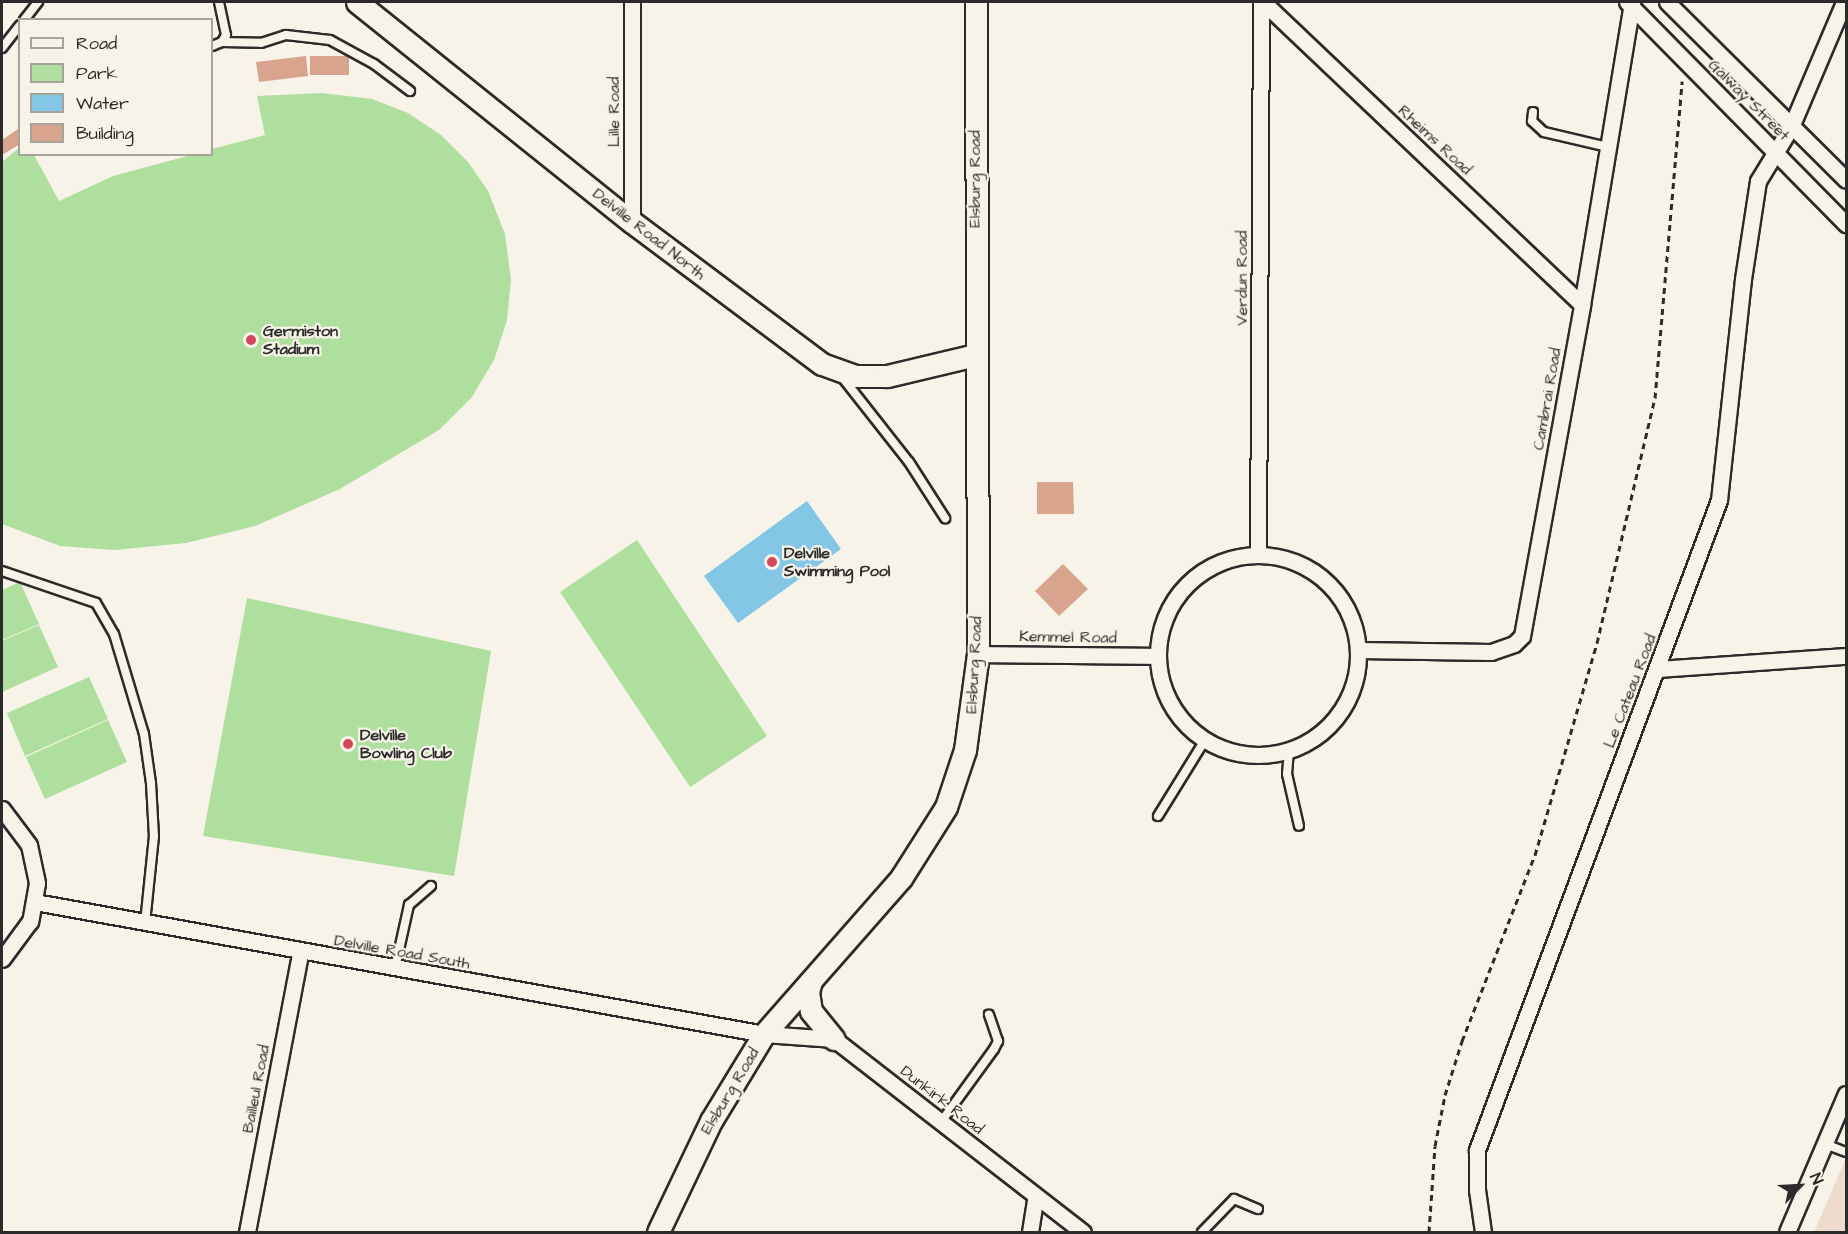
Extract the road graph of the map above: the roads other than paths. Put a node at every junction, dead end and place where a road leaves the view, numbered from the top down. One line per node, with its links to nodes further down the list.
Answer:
1 (38, 2): 10 (lane)
2 (219, 2): 12 (lane)
3 (357, 2): 21 (main road, Delville Road North)
4 (632, 2): 21 (street, Lille Road)
5 (976, 2): 24 (main road, Elsburg Road)
6 (1262, 2): 23 (street, Rheims Road); 27 (street, Verdun Road)
7 (1666, 2): 17 (street, Galway Street)
8 (1844, 2): 17 (street, Le Cateau Road)
9 (1629, 3): 18 (street, Cambrai Road); 19 (street, Galway Street)
10 (26, 18)
11 (18, 28): 14 (lane)
12 (222, 42): 13 (lane); 15 (lane)
13 (213, 46)
14 (2, 48)
15 (410, 92)
16 (1533, 112): 18 (lane)
17 (1791, 127): 19 (street, Le Cateau Road); 20 (street, Galway Street)
18 (1608, 147): 23 (street, Cambrai Road)
19 (1773, 150): 22 (street, Galway Street); 33 (street, Le Cateau Road)
20 (1846, 180)
21 (632, 222): 25 (main road, Delville Road North)
22 (1846, 224)
23 (1582, 305): 29 (street, Cambrai Road)
24 (975, 355): 25 (main road, Delville Road North); 30 (main road, Elsburg Road)
25 (838, 371): 26 (lane)
26 (945, 518)
27 (1258, 555): 29 (street); 31 (street)
28 (2, 571): 41 (lane)
29 (1358, 650): 35 (street)
30 (978, 654): 31 (street, Kemmel Road); 45 (main road, Elsburg Road)
31 (1158, 656): 34 (street)
32 (1846, 656): 33 (street)
33 (1658, 669): 60 (street, Le Cateau Road)
34 (1205, 740): 35 (street); 37 (lane)
35 (1289, 751): 38 (lane)
36 (2, 809): 40 (street)
37 (1158, 816)
38 (1299, 826)
39 (431, 886): 44 (lane)
40 (35, 902): 41 (street, Delville Road South); 43 (street)
41 (145, 923): 42 (street, Delville Road South)
42 (300, 952): 44 (street, Delville Road South); 55 (street, Bailleul Road)
43 (2, 959)
44 (395, 969): 47 (street, Delville Road South)
45 (811, 981): 47 (main road, Elsburg Road); 48 (main road)
46 (989, 1015): 50 (lane)
47 (764, 1034): 48 (street); 56 (main road, Elsburg Road)
48 (834, 1040): 50 (street, Dunkirk Road)
49 (1846, 1094): 51 (street)
50 (941, 1122): 53 (street, Dunkirk Road)
51 (1825, 1144): 52 (lane); 61 (street)
52 (1846, 1152)
53 (1036, 1196): 57 (street); 58 (street, Dunkirk Road)
54 (1258, 1209): 59 (lane)
55 (248, 1233)
56 (658, 1233)
57 (1030, 1233)
58 (1083, 1233)
59 (1202, 1233)
60 (1483, 1233)
61 (1787, 1233)

